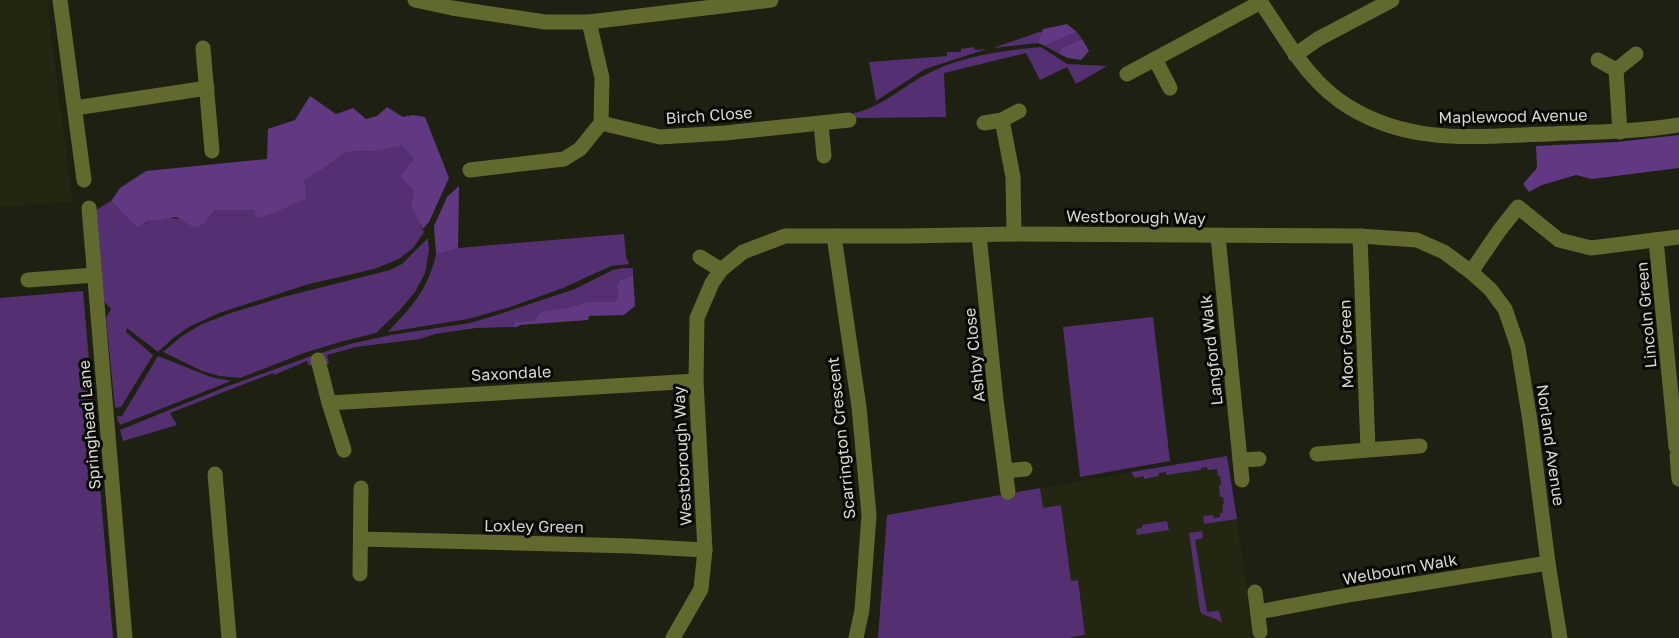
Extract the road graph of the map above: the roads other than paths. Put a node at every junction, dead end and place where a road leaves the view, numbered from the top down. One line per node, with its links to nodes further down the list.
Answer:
1 (60, 0): 16 (street)
2 (415, 0): 6 (street)
3 (771, 0): 6 (street)
4 (1392, 0): 9 (street)
5 (1260, 1): 9 (street, Maplewood Avenue); 10 (street)
6 (589, 22): 20 (street)
7 (203, 48): 14 (street)
8 (1636, 54): 12 (street)
9 (1295, 55): 24 (street, Maplewood Avenue)
10 (1155, 59): 13 (street); 15 (street)
11 (1598, 60): 12 (street)
12 (1616, 70): 24 (street)
13 (1127, 74)
14 (207, 88): 16 (street); 25 (street)
15 (1170, 88)
16 (75, 108): 28 (street)
17 (1019, 111): 19 (street)
18 (849, 120): 22 (street, Birch Close)
19 (1002, 120): 21 (street); 30 (street)
20 (601, 123): 22 (street, Birch Close); 27 (street)
21 (984, 123)
22 (821, 124): 26 (street)
23 (1679, 125): 24 (street, Maplewood Avenue)
24 (1620, 132)
25 (212, 151)
26 (824, 156)
27 (470, 170)
28 (84, 180)
29 (89, 208): 40 (street, Springhead Lane)
30 (1014, 234): 31 (street, Westborough Way); 33 (street, Westborough Way)
31 (979, 235): 32 (street, Westborough Way); 53 (street, Ashby Close)
32 (834, 236): 38 (street, Westborough Way); 69 (street, Scarrington Crescent)
33 (1218, 236): 34 (street, Westborough Way); 51 (street, Langford Walk)
34 (1360, 236): 39 (street, Westborough Way); 47 (street, Moor Green)
35 (1679, 237): 36 (street)
36 (1656, 240): 39 (street); 44 (street, Lincoln Green)
37 (700, 257): 38 (street)
38 (721, 270): 43 (street, Westborough Way)
39 (1472, 272): 61 (street, Norland Avenue)
40 (95, 275): 41 (street); 66 (street, Springhead Lane)
41 (28, 280)
42 (318, 360): 45 (street)
43 (696, 381): 45 (street, Saxondale); 60 (street, Westborough Way)
44 (1675, 387): 55 (street, Lincoln Green)
45 (328, 403): 48 (street)
46 (1420, 446): 47 (street)
47 (1368, 449): 49 (street)
48 (344, 450)
49 (1317, 454)
50 (1259, 459): 51 (street)
51 (1240, 460): 56 (street, Langford Walk)
52 (1025, 469): 53 (street)
53 (1006, 471): 58 (street, Ashby Close)
54 (215, 474): 67 (street)
55 (1679, 477)
56 (1242, 480)
57 (361, 489): 59 (street)
58 (1008, 492)
59 (361, 539): 60 (street, Loxley Green); 62 (street)
60 (705, 550): 68 (street, Westborough Way)
61 (1548, 563): 64 (street, Welbourn Walk); 70 (street, Norland Avenue)
62 (360, 574)
63 (1255, 592): 64 (street)
64 (1258, 612): 65 (street)
65 (1260, 632)
66 (125, 638)
67 (229, 638)
68 (674, 638)
69 (856, 638)
70 (1560, 638)

